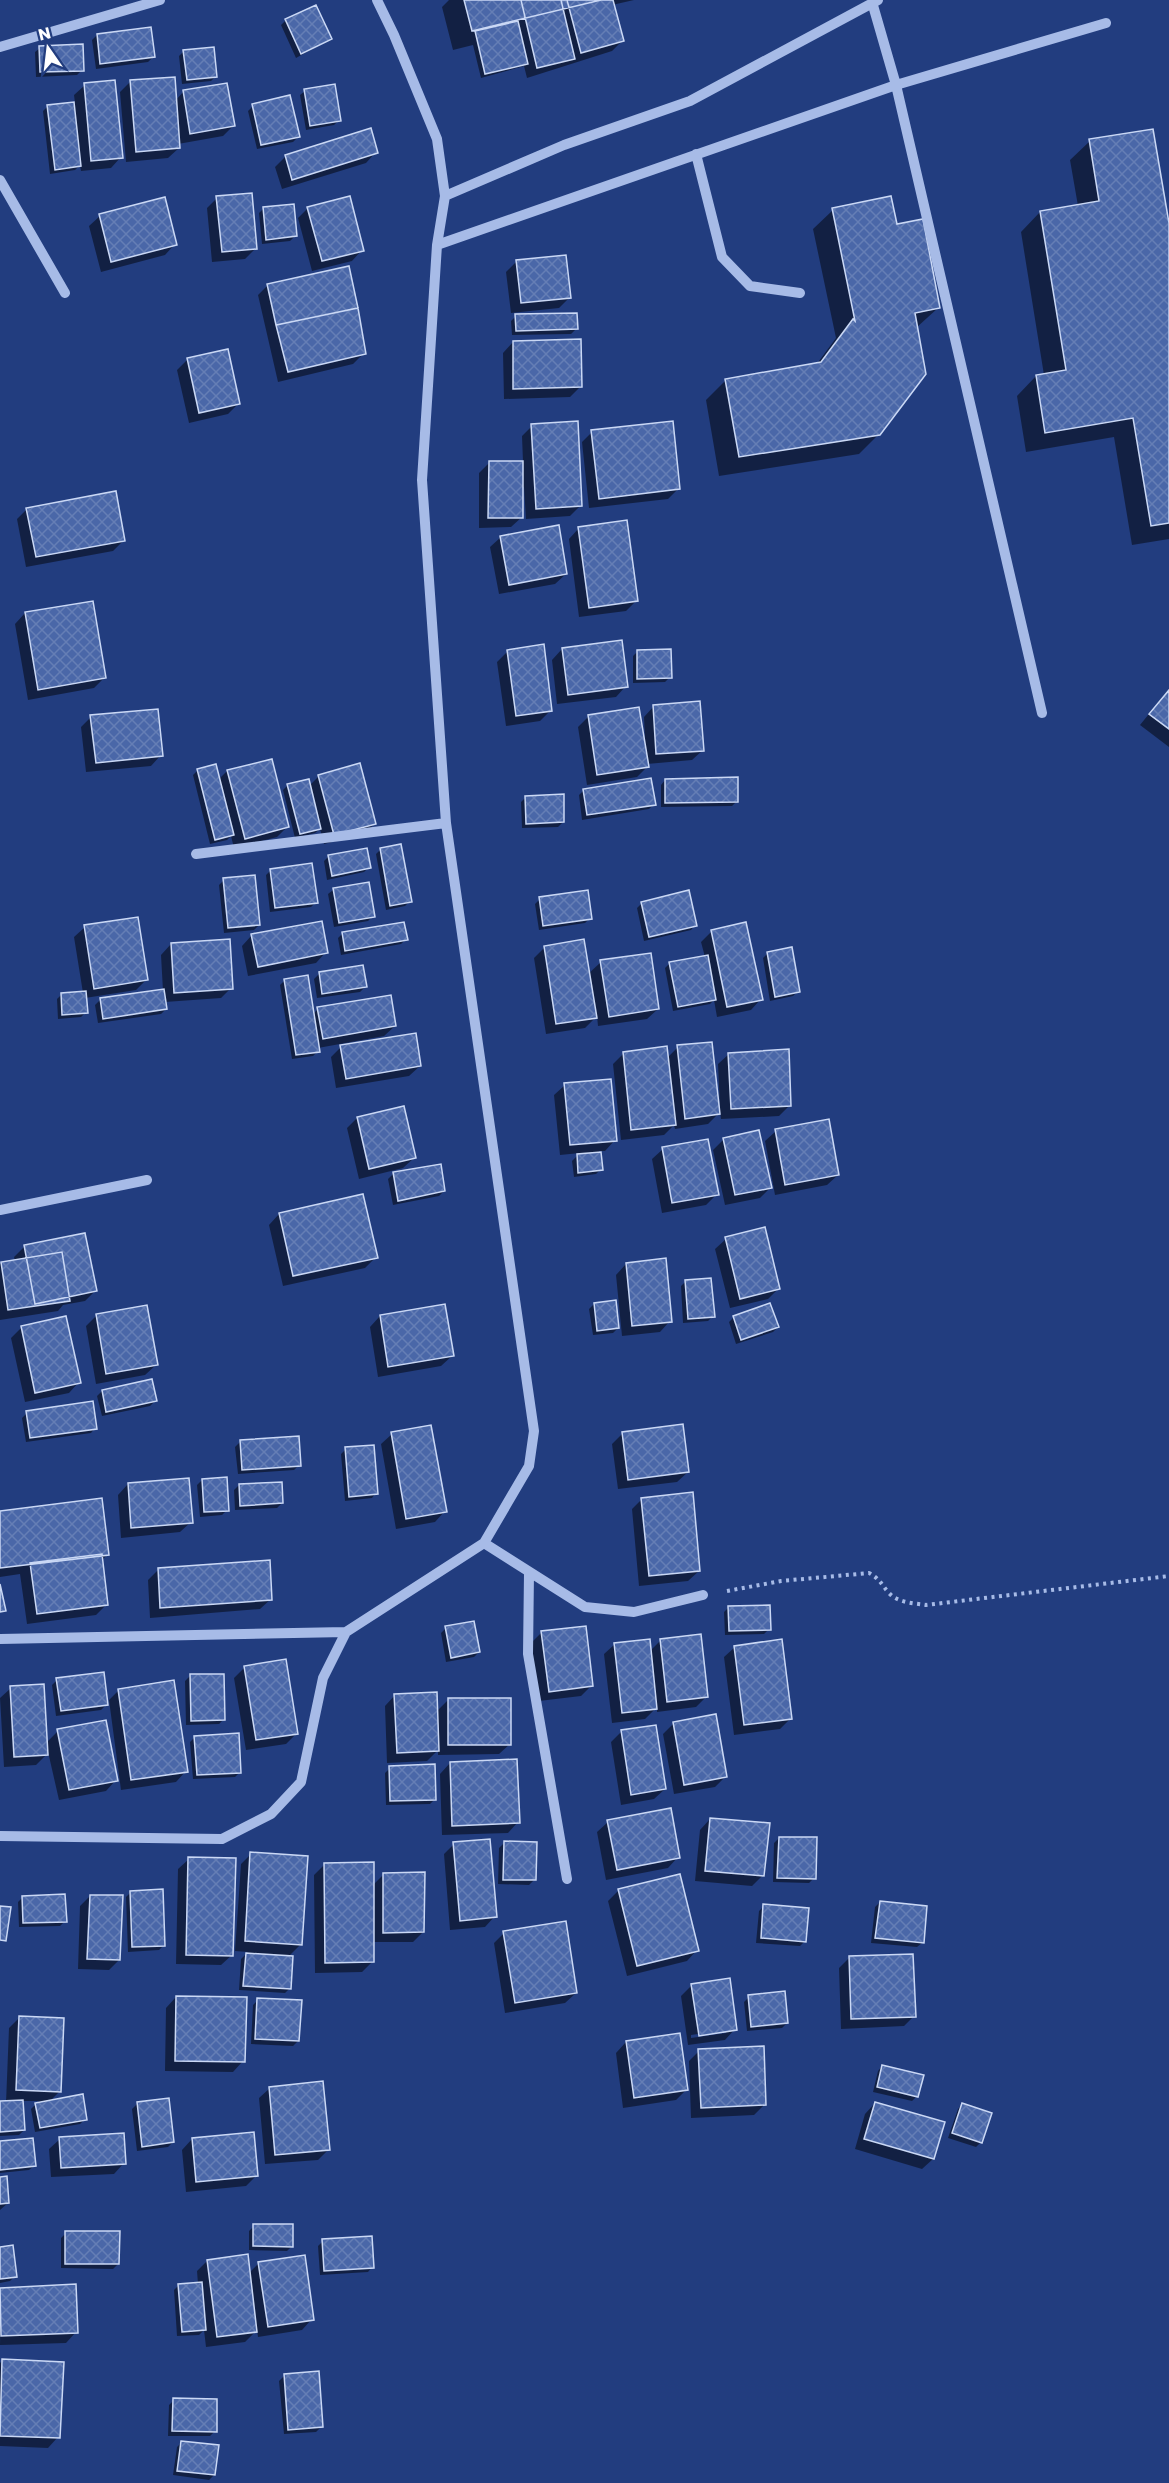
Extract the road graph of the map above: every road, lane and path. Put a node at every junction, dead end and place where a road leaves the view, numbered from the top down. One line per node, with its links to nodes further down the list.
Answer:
1 (159, 0): 5 (street)
2 (377, 0): 9 (street)
3 (875, 1): 6 (street); 9 (street)
4 (1106, 23): 6 (street)
5 (0, 47)
6 (896, 85): 7 (street); 13 (street)
7 (696, 154): 10 (street); 12 (street)
8 (0, 180): 11 (street)
9 (445, 196): 10 (street)
10 (437, 245): 14 (street)
11 (65, 293)
12 (800, 293)
13 (1042, 714)
14 (446, 824): 15 (street); 18 (street)
15 (196, 854)
16 (147, 1180): 17 (street)
17 (0, 1210)
18 (484, 1543): 19 (street); 22 (street)
19 (529, 1573): 21 (street); 25 (street)
20 (1169, 1576): 21 (path)
21 (703, 1595)
22 (346, 1632): 23 (street); 24 (street)
23 (0, 1639)
24 (0, 1836)
25 (567, 1879)

